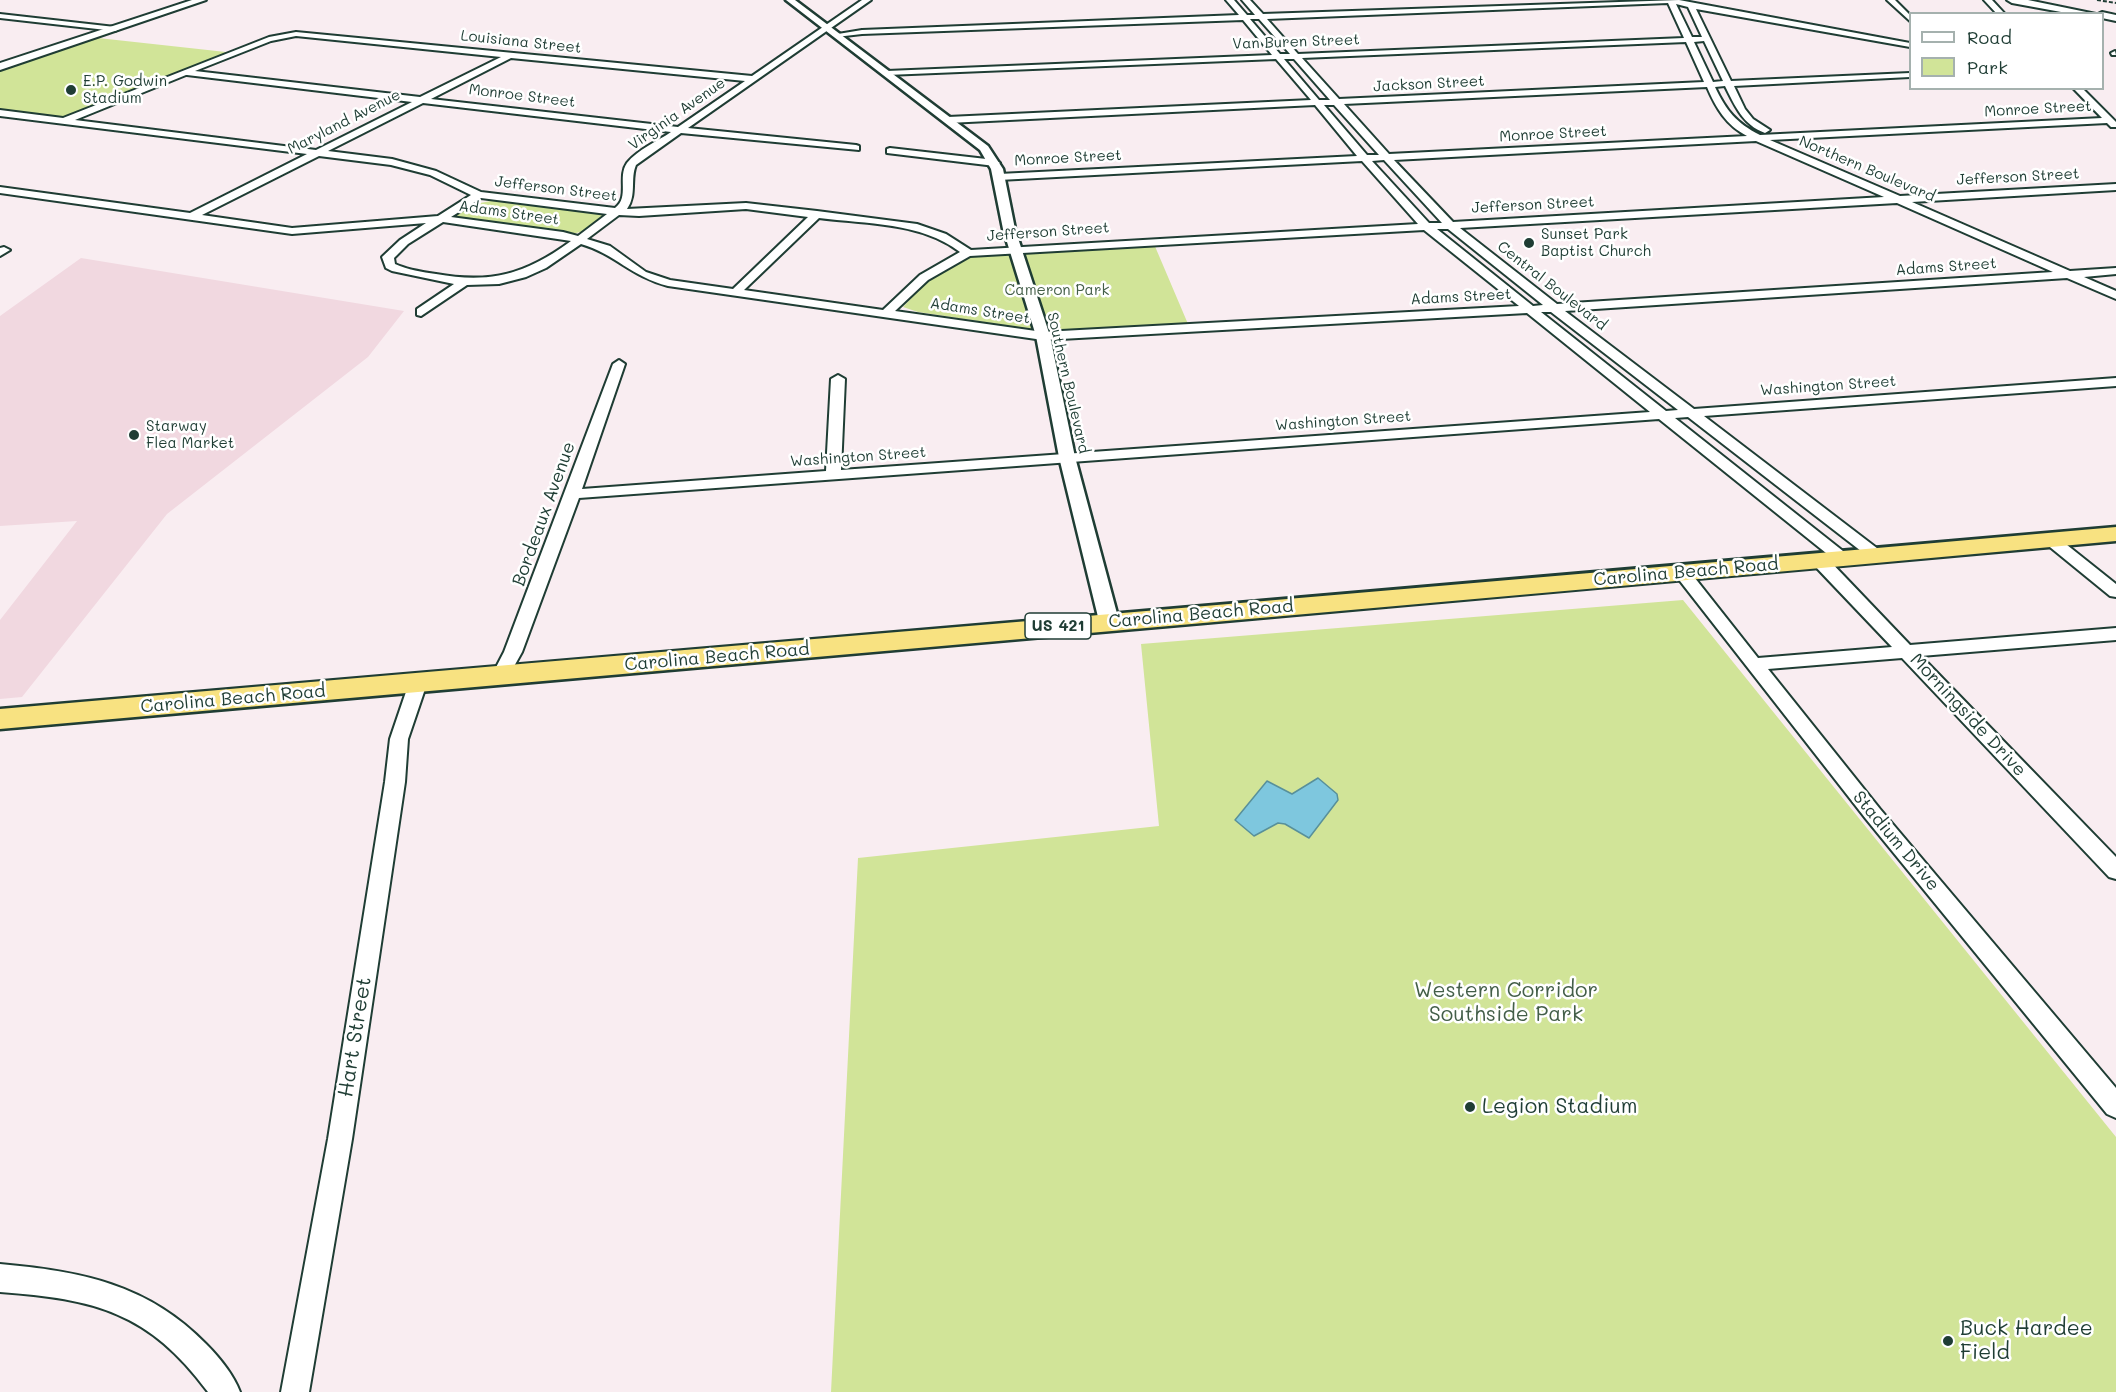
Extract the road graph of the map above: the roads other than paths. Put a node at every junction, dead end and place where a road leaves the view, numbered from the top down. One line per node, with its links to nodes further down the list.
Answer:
1 (185, 0): 20 (main road)
2 (201, 0): 21 (main road)
3 (790, 0): 17 (street, Southern Boulevard)
4 (867, 0): 18 (street, Virginia Avenue)
5 (1230, 0): 15 (street, Central Boulevard)
6 (1246, 0): 16 (street, Central Boulevard)
7 (1671, 0): 11 (street); 16 (street); 23 (street, Northern Boulevard)
8 (1891, 0): 19 (street)
9 (1988, 0): 12 (street)
10 (2012, 0): 13 (main road)
11 (1691, 6): 24 (street, Northern Boulevard); 25 (street)
12 (2000, 12)
13 (2080, 12)
14 (0, 16): 20 (street)
15 (1243, 16): 16 (street); 22 (street); 28 (street, Central Boulevard)
16 (1261, 16): 29 (street, Central Boulevard)
17 (813, 17): 18 (street); 22 (street, Southern Boulevard)
18 (842, 18): 22 (street, Virginia Avenue)
19 (1908, 26): 25 (street)
20 (102, 27): 21 (street); 30 (main road)
21 (115, 29): 31 (main road)
22 (832, 32): 33 (street, Southern Boulevard); 35 (street, Virginia Avenue)
23 (1689, 38): 24 (street, Van Buren Street); 29 (street, Van Buren Street); 37 (street, Northern Boulevard)
24 (1705, 39): 36 (street, Northern Boulevard)
25 (1894, 42): 26 (street)
26 (1909, 45)
27 (510, 55): 32 (street, Louisiana Street); 35 (street, Louisiana Street); 39 (street, Maryland Avenue)
28 (1276, 56): 29 (street, Van Buren Street); 33 (street, Van Buren Street); 41 (street, Central Boulevard)
29 (1295, 56): 40 (street, Central Boulevard)
30 (0, 61)
31 (0, 67)
32 (185, 73): 39 (street, Monroe Street); 45 (street)
33 (887, 73): 43 (street, Southern Boulevard)
34 (1909, 75): 36 (street, Jackson Street)
35 (754, 79): 47 (street, Virginia Avenue)
36 (1727, 84): 37 (street, Jackson Street); 48 (street, Northern Boulevard)
37 (1709, 85): 40 (street, Jackson Street); 49 (street, Northern Boulevard)
38 (2079, 90): 44 (street)
39 (423, 99): 47 (street, Monroe Street); 52 (street, Maryland Avenue)
40 (1336, 101): 41 (street, Jackson Street); 53 (street, Central Boulevard)
41 (1316, 102): 43 (street, Jackson Street); 54 (street, Central Boulevard)
42 (0, 113): 45 (street, Jefferson Street)
43 (948, 120): 55 (street, Southern Boulevard)
44 (2108, 120): 46 (street); 48 (street, Monroe Street)
45 (64, 121): 52 (street, Jefferson Street)
46 (2116, 128)
47 (680, 130): 50 (street, Monroe Street); 62 (street, Virginia Avenue)
48 (1778, 137): 49 (street, Monroe Street); 60 (street, Northern Boulevard)
49 (1760, 139): 53 (street, Monroe Street); 61 (street, Northern Boulevard)
50 (856, 148)
51 (890, 151): 55 (street, Monroe Street)
52 (316, 153): 59 (street, Jefferson Street); 64 (street, Maryland Avenue)
53 (1385, 156): 54 (street, Monroe Street); 66 (street, Central Boulevard)
54 (1364, 158): 56 (street, Monroe Street); 67 (street, Central Boulevard)
55 (995, 163): 56 (street, Southern Boulevard)
56 (999, 177): 70 (street, Southern Boulevard)
57 (2116, 186): 60 (street, Jefferson Street)
58 (0, 190): 64 (street, Adams Street)
59 (479, 195): 62 (street, Jefferson Street); 65 (street, Virginia Avenue)
60 (1921, 198): 61 (street, Jefferson Street); 69 (street, Northern Boulevard)
61 (1897, 199): 66 (street, Jefferson Street); 72 (street, Northern Boulevard)
62 (616, 212): 63 (street, Jefferson Street); 68 (street, Virginia Avenue)
63 (817, 214): 71 (street, Jefferson Street); 77 (street)
64 (191, 217): 65 (street, Adams Street)
65 (441, 219): 68 (street, Adams Street); 76 (street, Virginia Avenue)
66 (1450, 225): 67 (street, Jefferson Street); 79 (street, Central Boulevard)
67 (1427, 227): 70 (street, Jefferson Street); 80 (street, Central Boulevard)
68 (580, 240): 76 (street, Virginia Avenue); 77 (street, Adams Street)
69 (2022, 242)
70 (1014, 248): 71 (street, Jefferson Street); 83 (street, Southern Boulevard)
71 (968, 253): 82 (street)
72 (2071, 269): 74 (street, Adams Street); 78 (street, Northern Boulevard); 79 (street, Adams Street)
73 (2116, 271): 74 (street, Adams Street)
74 (2095, 273): 75 (street)
75 (2116, 282)
76 (463, 283): 81 (street)
77 (736, 292): 82 (street, Adams Street)
78 (2116, 295)
79 (1554, 308): 80 (street, Adams Street); 87 (street, Central Boulevard)
80 (1527, 309): 83 (street, Adams Street); 88 (street, Central Boulevard)
81 (421, 312)
82 (888, 312): 83 (street, Adams Street)
83 (1043, 336): 89 (street, Southern Boulevard)
84 (619, 364): 91 (street, Bordeaux Avenue)
85 (838, 378): 90 (street)
86 (2116, 382): 87 (street, Washington Street)
87 (1689, 412): 88 (street, Washington Street); 94 (street, Central Boulevard)
88 (1660, 414): 89 (street, Washington Street); 95 (street, Central Boulevard)
89 (1067, 457): 90 (street, Washington Street); 98 (street, Southern Boulevard)
90 (833, 476): 91 (street, Washington Street)
91 (573, 494): 102 (street, Bordeaux Avenue)
92 (2116, 534): 93 (highway, Carolina Beach Road / US 421)
93 (2051, 540): 94 (highway, Carolina Beach Road / US 421); 97 (street)
94 (1876, 555): 95 (highway, Carolina Beach Road / US 421)
95 (1830, 559): 96 (highway, Carolina Beach Road / US 421); 100 (street, Morningside Drive)
96 (1681, 572): 98 (highway, Carolina Beach Road / US 421); 101 (street, Stadium Drive)
97 (2116, 592)
98 (1109, 621): 102 (highway, Carolina Beach Road / US 421)
99 (2116, 634): 100 (street)
100 (1907, 651): 101 (street); 105 (street, Morningside Drive)
101 (1753, 664): 106 (street, Stadium Drive)
102 (501, 675): 103 (highway, Carolina Beach Road / US 421)
103 (418, 683): 104 (highway, Carolina Beach Road / US 421); 109 (street, Hart Street)
104 (0, 720)
105 (2116, 871)
106 (2116, 1106)
107 (0, 1278): 108 (street)
108 (226, 1392)
109 (295, 1392)

